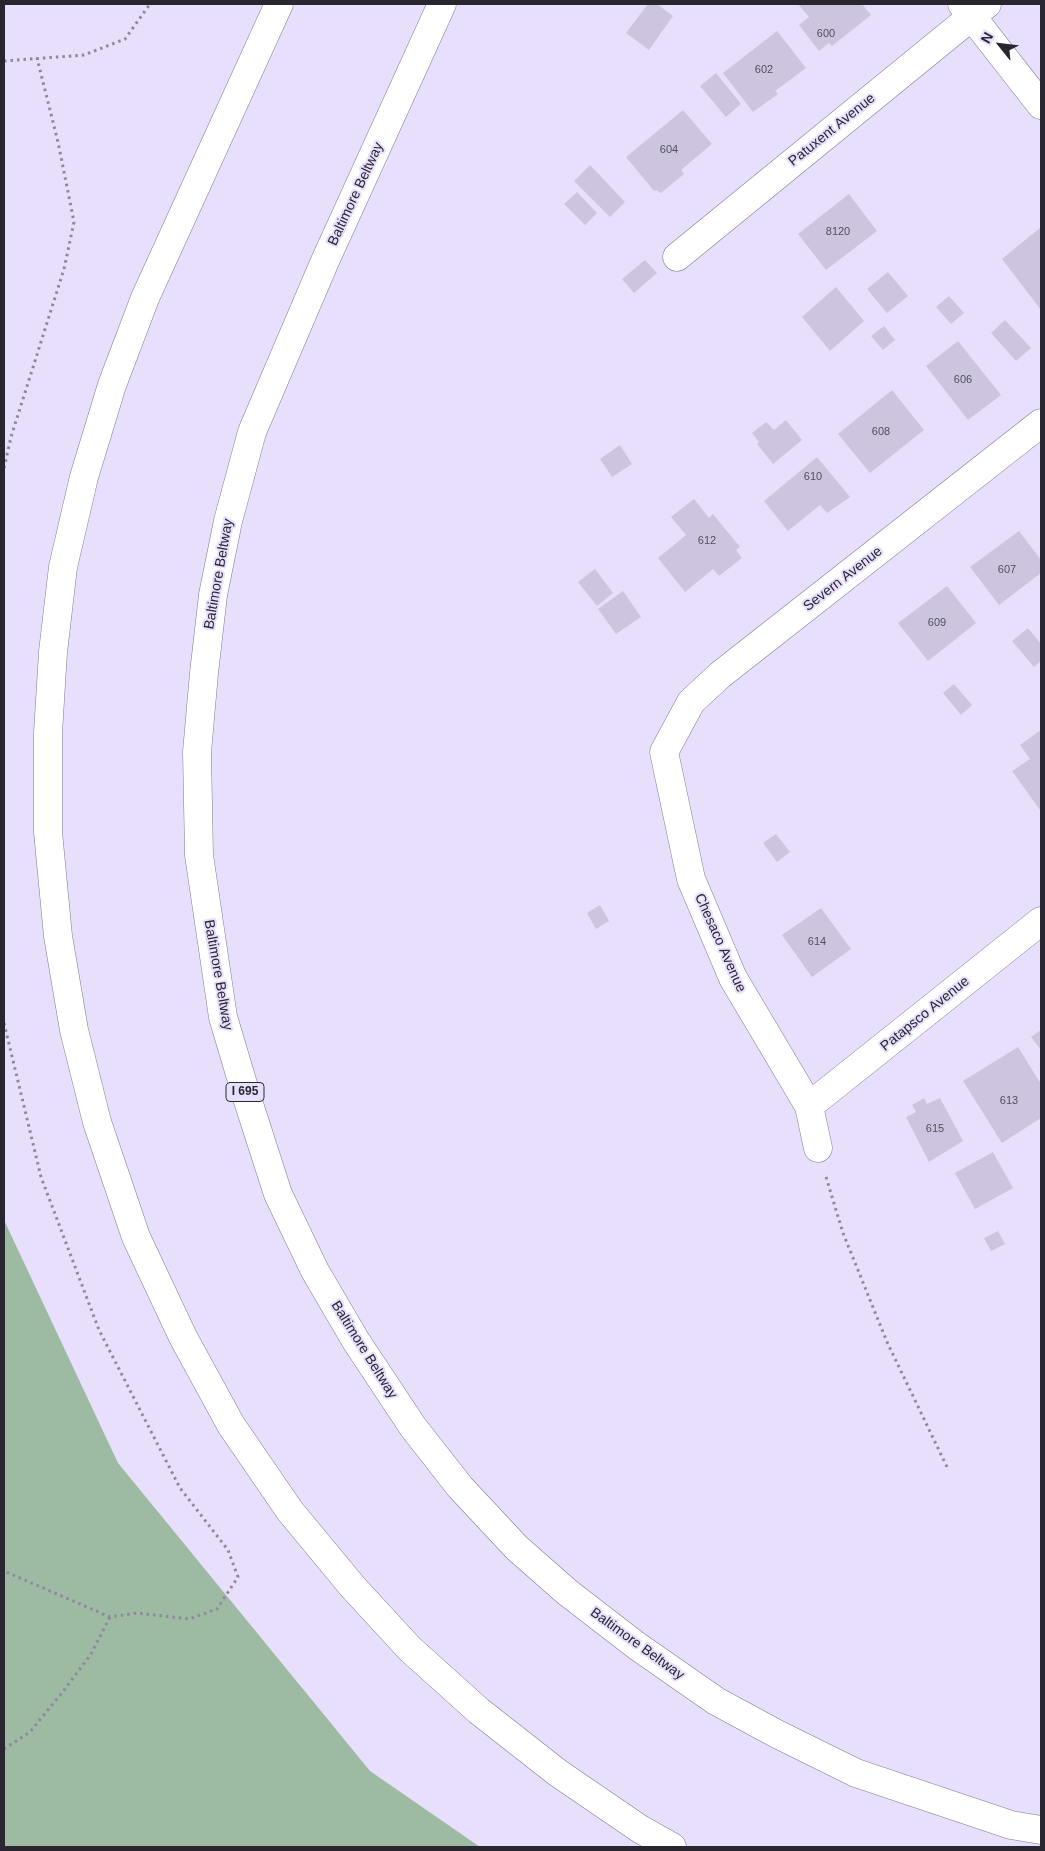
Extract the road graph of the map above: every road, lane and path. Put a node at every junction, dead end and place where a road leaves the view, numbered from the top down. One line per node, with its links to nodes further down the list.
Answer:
1 (150, 4): 5 (path)
2 (279, 4): 21 (main road)
3 (442, 4): 20 (main road, Baltimore Beltway / I 695)
4 (974, 8): 7 (main road); 8 (main road, Patuxent Avenue)
5 (37, 58): 6 (path); 10 (path)
6 (4, 61)
7 (1041, 105)
8 (677, 257)
9 (1041, 423): 11 (main road, Severn Avenue)
10 (4, 468)
11 (664, 752): 14 (main road, Chesaco Avenue)
12 (1041, 922): 14 (main road, Patapsco Avenue)
13 (4, 1023): 18 (path)
14 (810, 1106): 15 (main road, Chesaco Avenue)
15 (818, 1148): 16 (path)
16 (948, 1469)
17 (4, 1571): 18 (path)
18 (110, 1617): 19 (path)
19 (4, 1749)
20 (1041, 1830)
21 (672, 1847)

